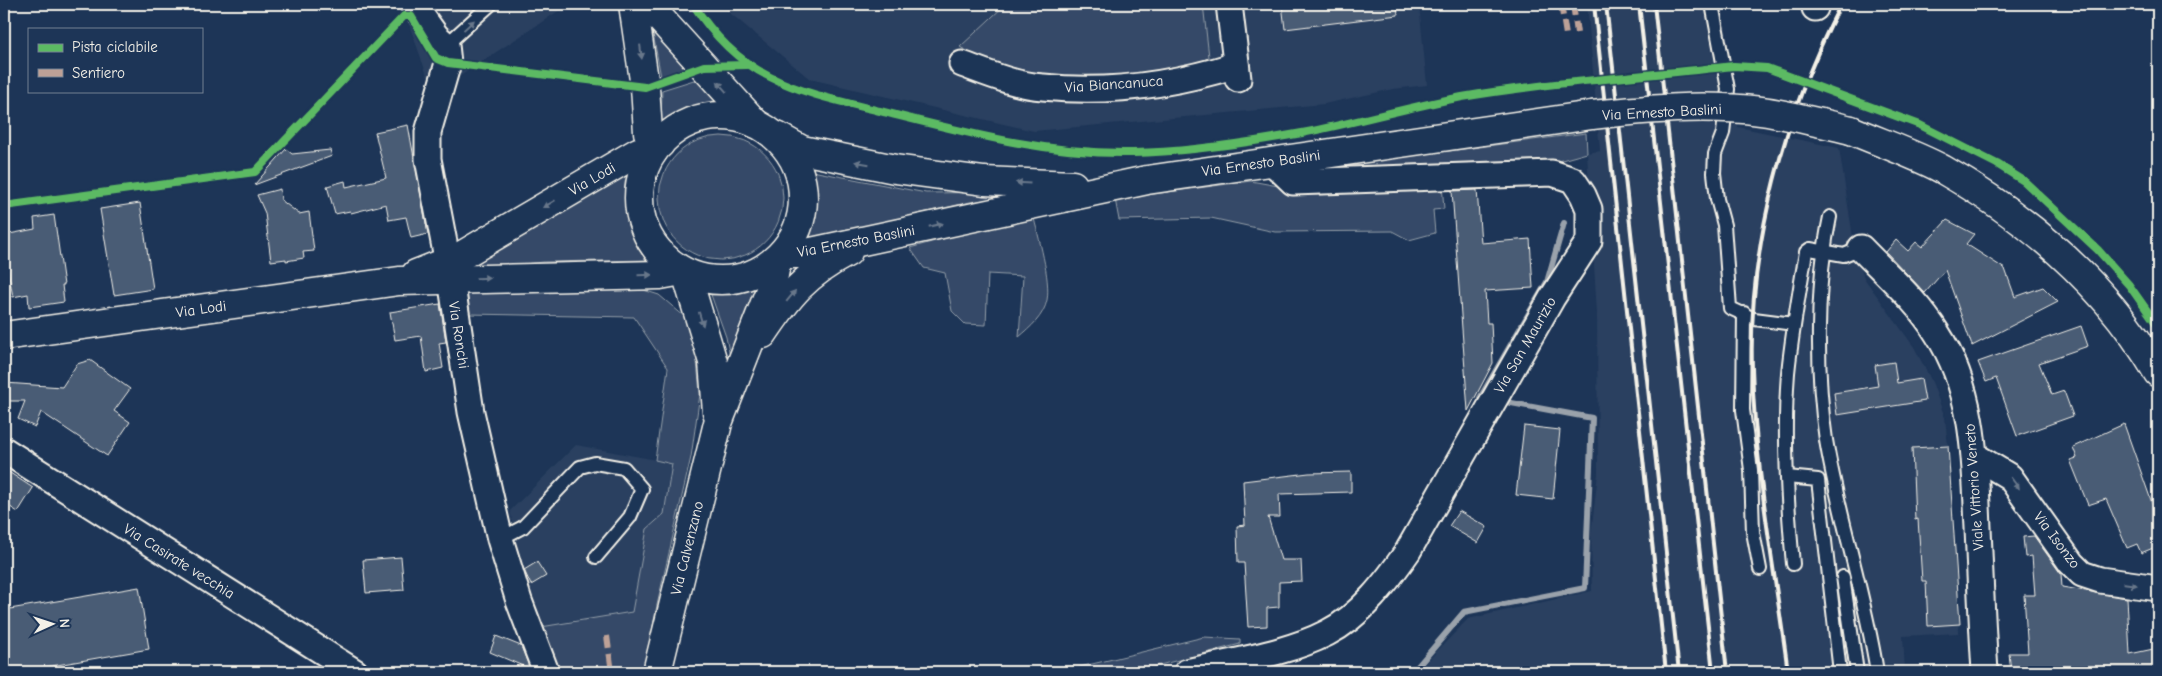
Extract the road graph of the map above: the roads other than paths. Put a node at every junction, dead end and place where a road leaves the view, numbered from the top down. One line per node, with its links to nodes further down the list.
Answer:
1 (413, 4): 7 (street)
2 (491, 4): 7 (lane, one-way to 2)
3 (633, 4): 10 (main road, one-way to 10)
4 (647, 4): 9 (main road, one-way to 4)
5 (1229, 4): 8 (street, Via Biancanuca)
6 (1712, 4): 20 (lane)
7 (446, 45): 18 (street, Via Ronchi)
8 (962, 64)
9 (762, 127): 10 (main road); 12 (main road, Via Ernesto Baslini, one-way to 9); 17 (main road)
10 (656, 148): 18 (main road, Via Lodi, one-way to 18); 19 (main road)
11 (1271, 161): 12 (main road, Via Ernesto Baslini); 23 (main road, Via Ernesto Baslini, bridge); 38 (street, Via San Maurizio)
12 (1107, 187): 14 (main road, Via Ernesto Baslini, one-way to 12)
13 (1830, 217): 16 (lane)
14 (872, 240): 17 (main road, Via Ernesto Baslini); 24 (main road, one-way to 14)
15 (1861, 248): 16 (lane); 27 (street, Viale Vittorio Veneto)
16 (1823, 251): 21 (lane); 33 (lane)
17 (779, 257): 19 (main road); 24 (main road, Via Calvenzano)
18 (449, 270): 19 (main road, Via Lodi, one-way to 19); 22 (main road, Via Lodi); 29 (street, Via Ronchi)
19 (684, 272): 25 (main road, Via Calvenzano, one-way to 25)
20 (1744, 313): 21 (lane); 32 (lane)
21 (1794, 324): 28 (lane)
22 (4, 336)
23 (2158, 373)
24 (734, 379): 25 (main road, Via Calvenzano)
25 (718, 423): 37 (main road, Via Calvenzano)
26 (4, 450): 35 (street, Via Casirate vecchia)
27 (1975, 456): 34 (street, Via Isonzo, one-way to 34); 42 (street, Viale Vittorio Veneto)
28 (1787, 477): 31 (lane); 39 (lane)
29 (500, 539): 30 (lane); 36 (street, Via Ronchi)
30 (596, 557)
31 (1793, 564)
32 (1760, 569)
33 (1858, 581): 40 (lane); 41 (lane)
34 (2158, 588)
35 (354, 672)
36 (546, 672)
37 (657, 672)
38 (1187, 672)
39 (1840, 672)
40 (1857, 672)
41 (1877, 672)
42 (1985, 672)

